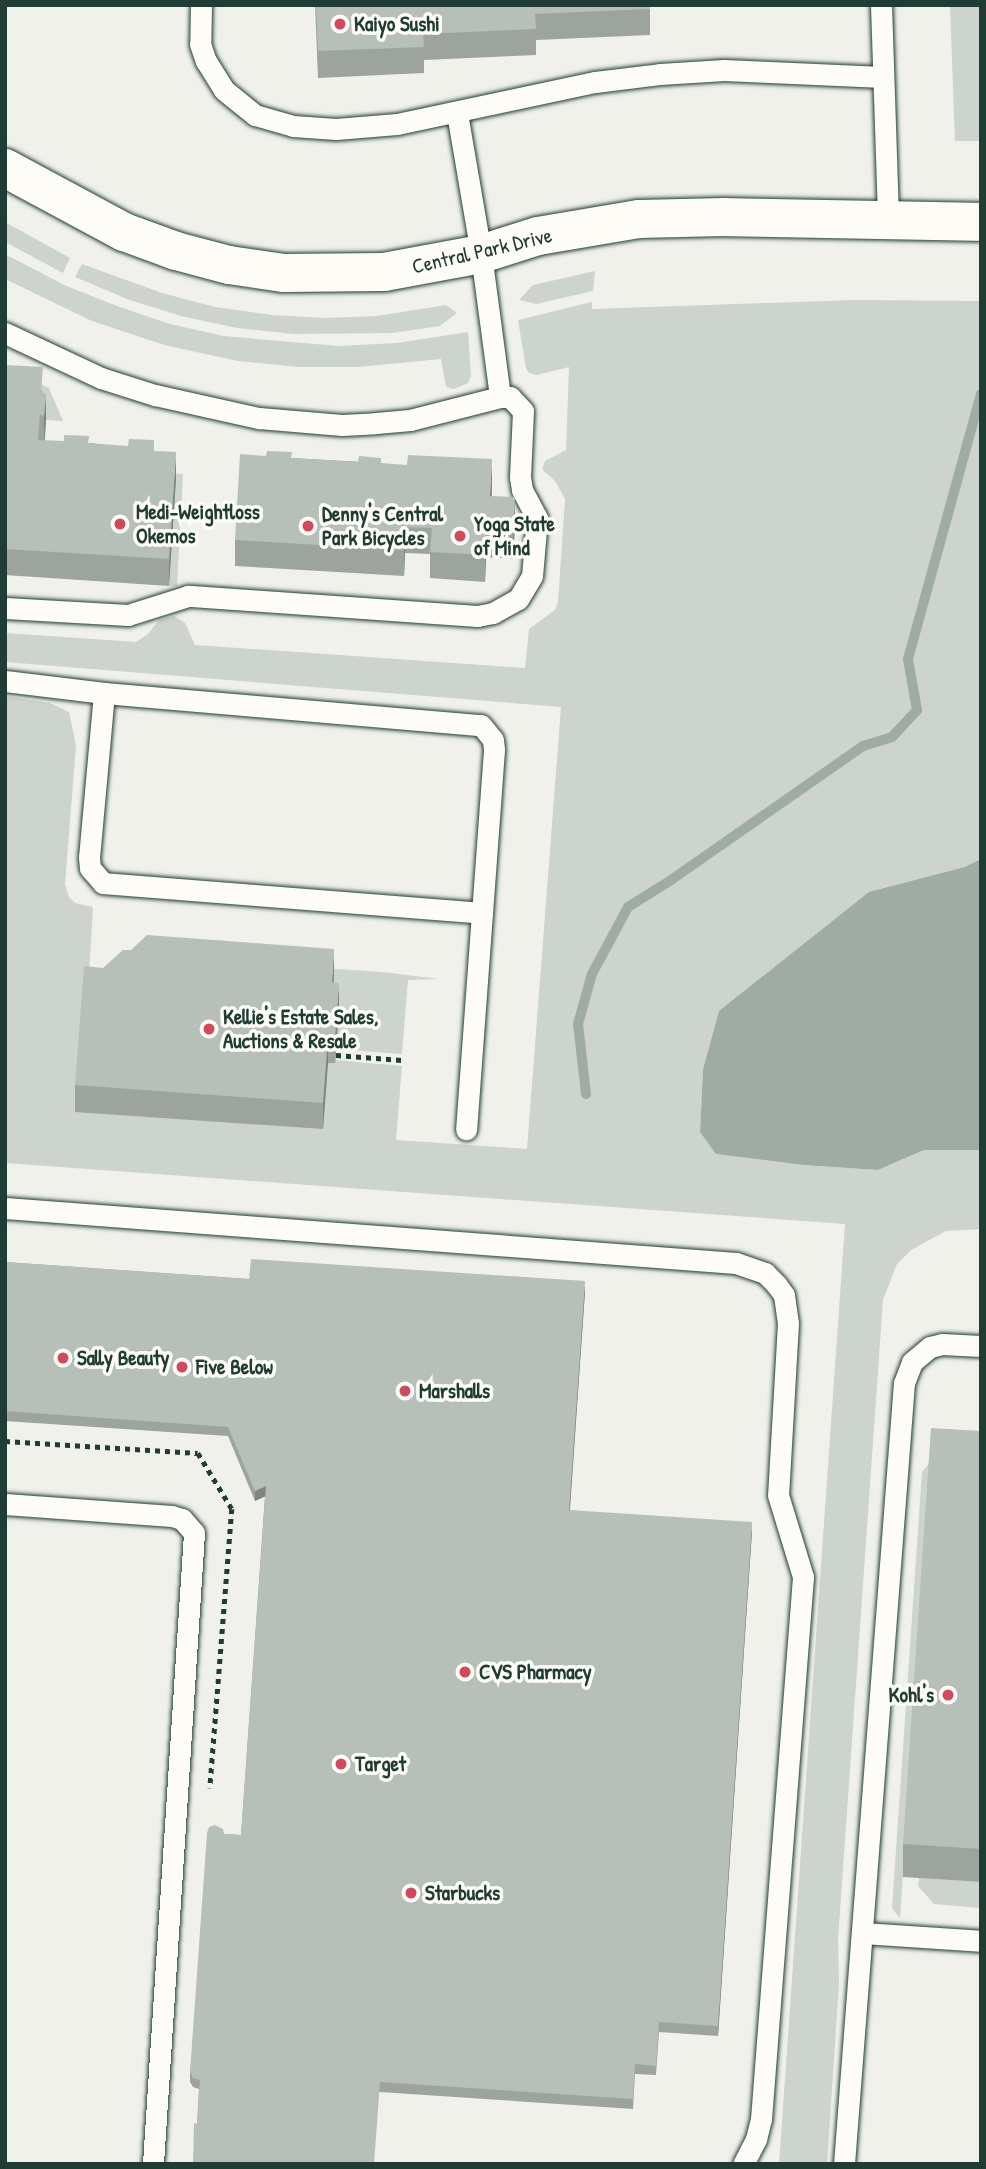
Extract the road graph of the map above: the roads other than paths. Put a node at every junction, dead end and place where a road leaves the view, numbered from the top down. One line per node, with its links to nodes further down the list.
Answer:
1 (201, 5): 4 (lane)
2 (881, 5): 3 (lane)
3 (883, 77): 4 (lane); 6 (lane)
4 (457, 113): 8 (lane)
5 (5, 168): 8 (street, Central Park Drive)
6 (888, 220): 7 (street, Central Park Drive); 8 (street, Central Park Drive)
7 (981, 222)
8 (481, 254): 10 (lane)
9 (5, 333): 10 (lane)
10 (500, 397): 11 (lane)
11 (5, 608)
12 (5, 681): 13 (lane)
13 (104, 693): 14 (lane); 14 (lane)
14 (482, 914): 15 (lane)
15 (466, 1129)
16 (5, 1208): 22 (lane)
17 (981, 1346): 19 (lane)
18 (5, 1504): 21 (lane)
19 (862, 1933): 20 (lane); 23 (lane)
20 (981, 1941)
21 (153, 2164)
22 (743, 2164)
23 (844, 2164)

